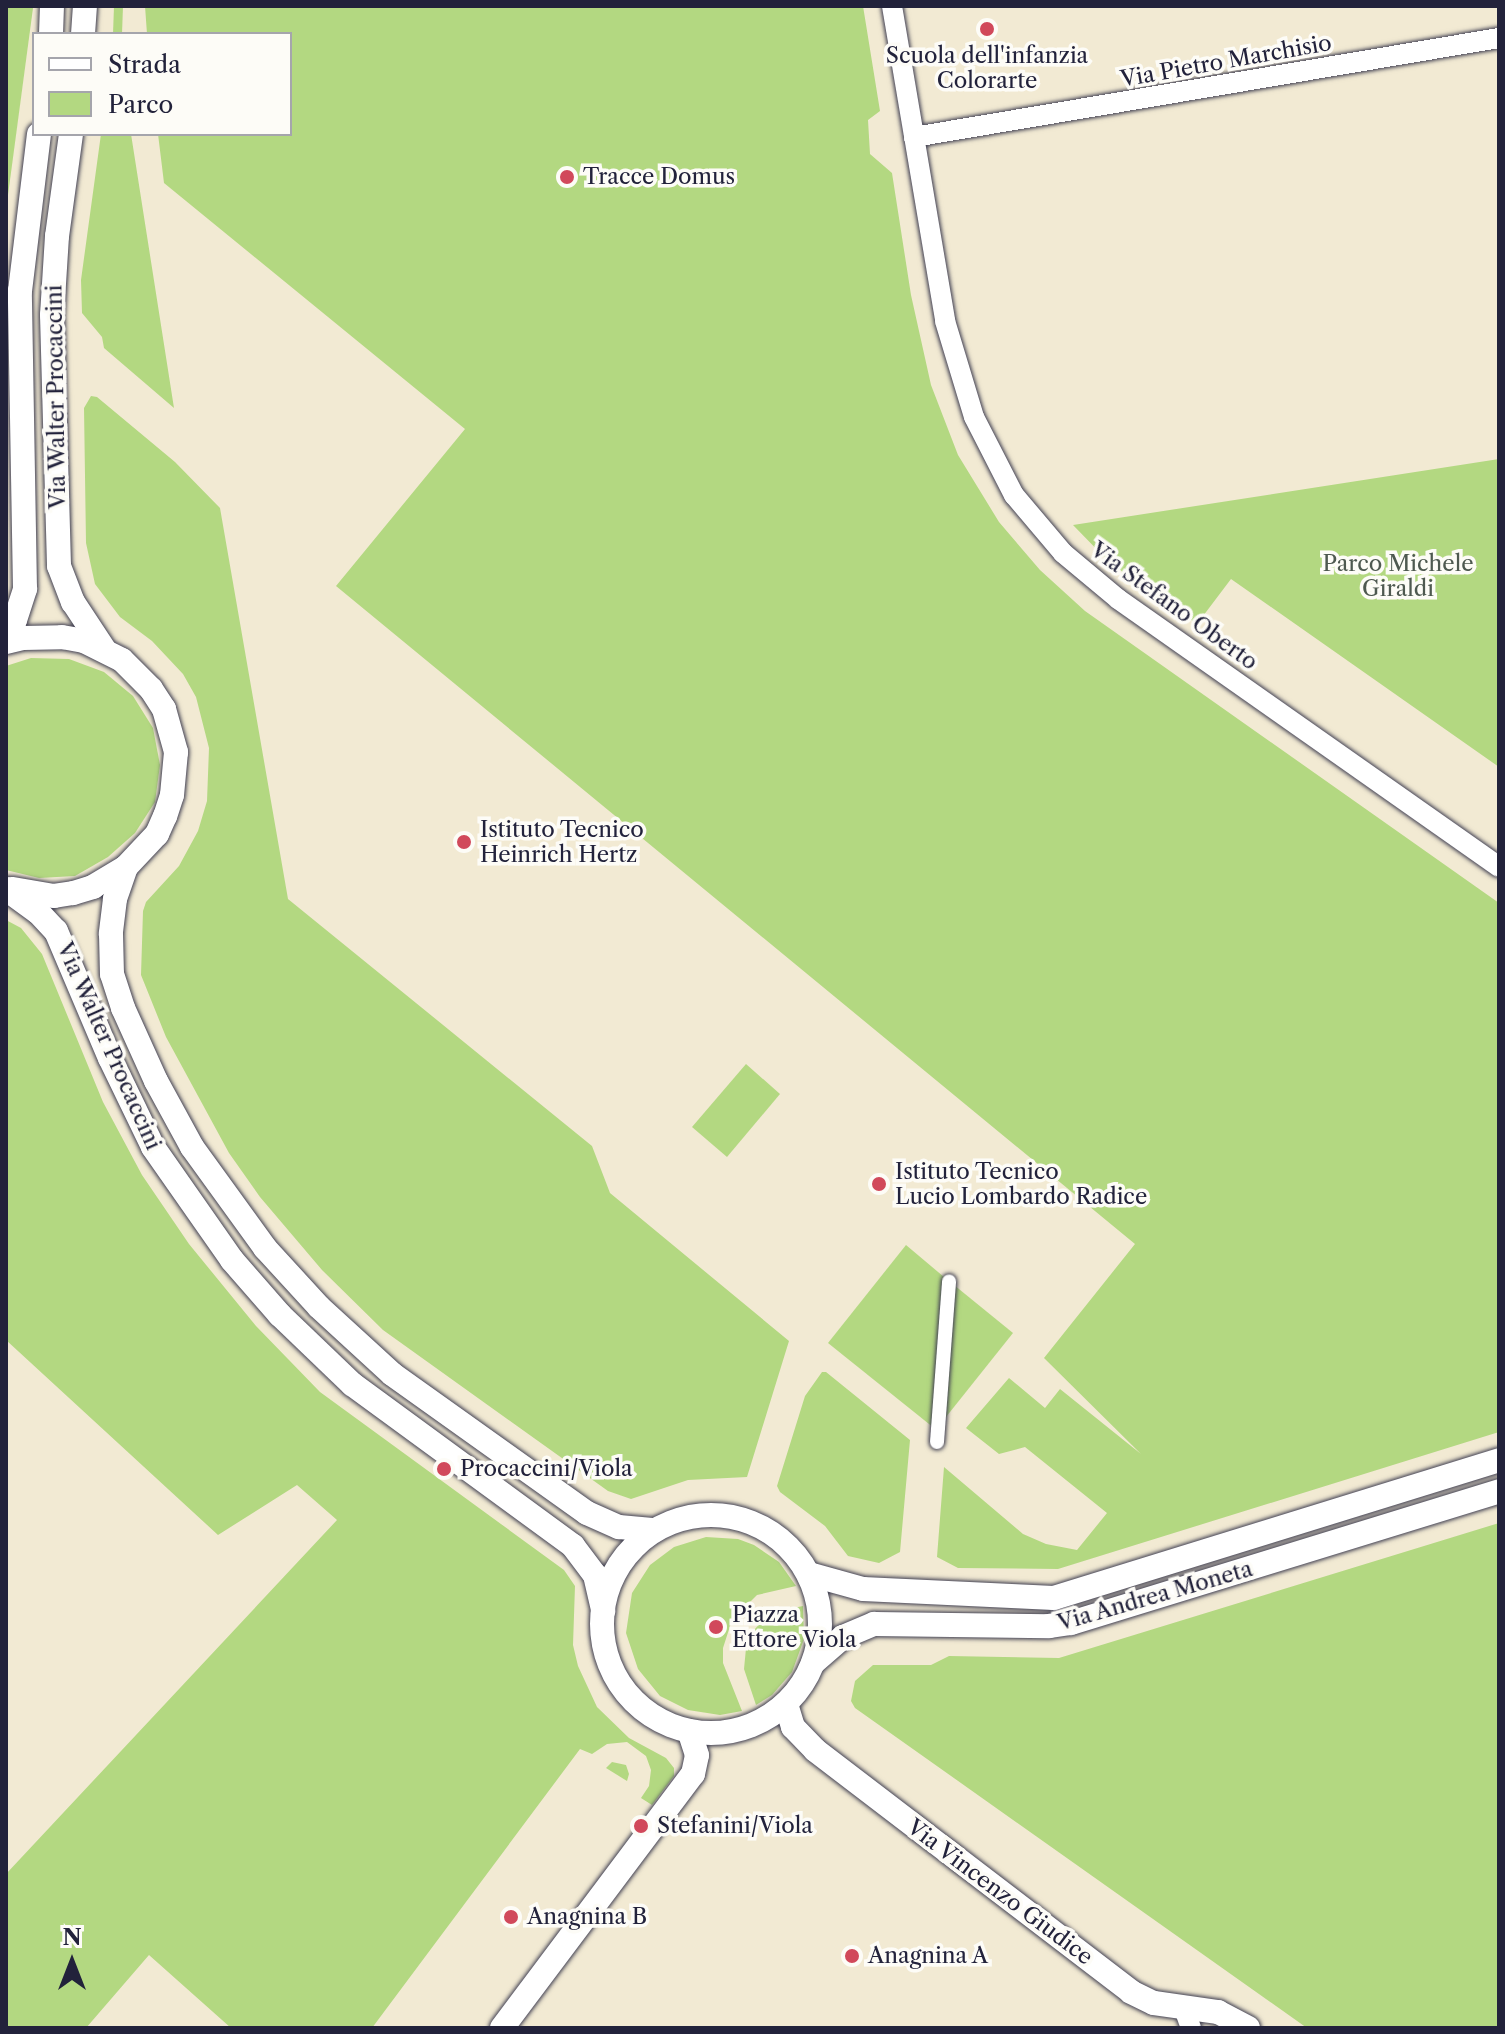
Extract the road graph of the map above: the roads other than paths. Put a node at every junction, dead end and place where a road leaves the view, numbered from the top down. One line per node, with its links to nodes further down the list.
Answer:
1 (52, 6): 4 (street)
2 (85, 6): 5 (street)
3 (892, 6): 9 (street, Via Stefano Oberto)
4 (51, 32)
5 (83, 32)
6 (1499, 38): 9 (street, Via Pietro Marchisio)
7 (39, 136): 10 (street, Via Walter Procaccini)
8 (71, 136): 12 (street, Via Walter Procaccini)
9 (914, 137): 14 (street, Via Stefano Oberto)
10 (6, 635)
11 (6, 642): 12 (street, Via Walter Procaccini)
12 (104, 649): 13 (street, Via Walter Procaccini)
13 (126, 867): 15 (street, Via Walter Procaccini); 20 (street, Via Walter Procaccini)
14 (1499, 867)
15 (6, 888): 22 (street, Via Walter Procaccini)
16 (949, 1281): 17 (street)
17 (937, 1442)
18 (1499, 1460): 21 (street, Via Andrea Moneta)
19 (1499, 1491): 23 (street, Via Andrea Moneta)
20 (655, 1530): 21 (street); 22 (street)
21 (809, 1574): 23 (street)
22 (603, 1611): 25 (street)
23 (813, 1663): 24 (street)
24 (786, 1704): 25 (street); 26 (street, Via Vincenzo Giudice)
25 (689, 1731): 27 (street)
26 (1187, 2017): 28 (street, Via Vincenzo Giudice)
27 (502, 2028)
28 (1248, 2028)

